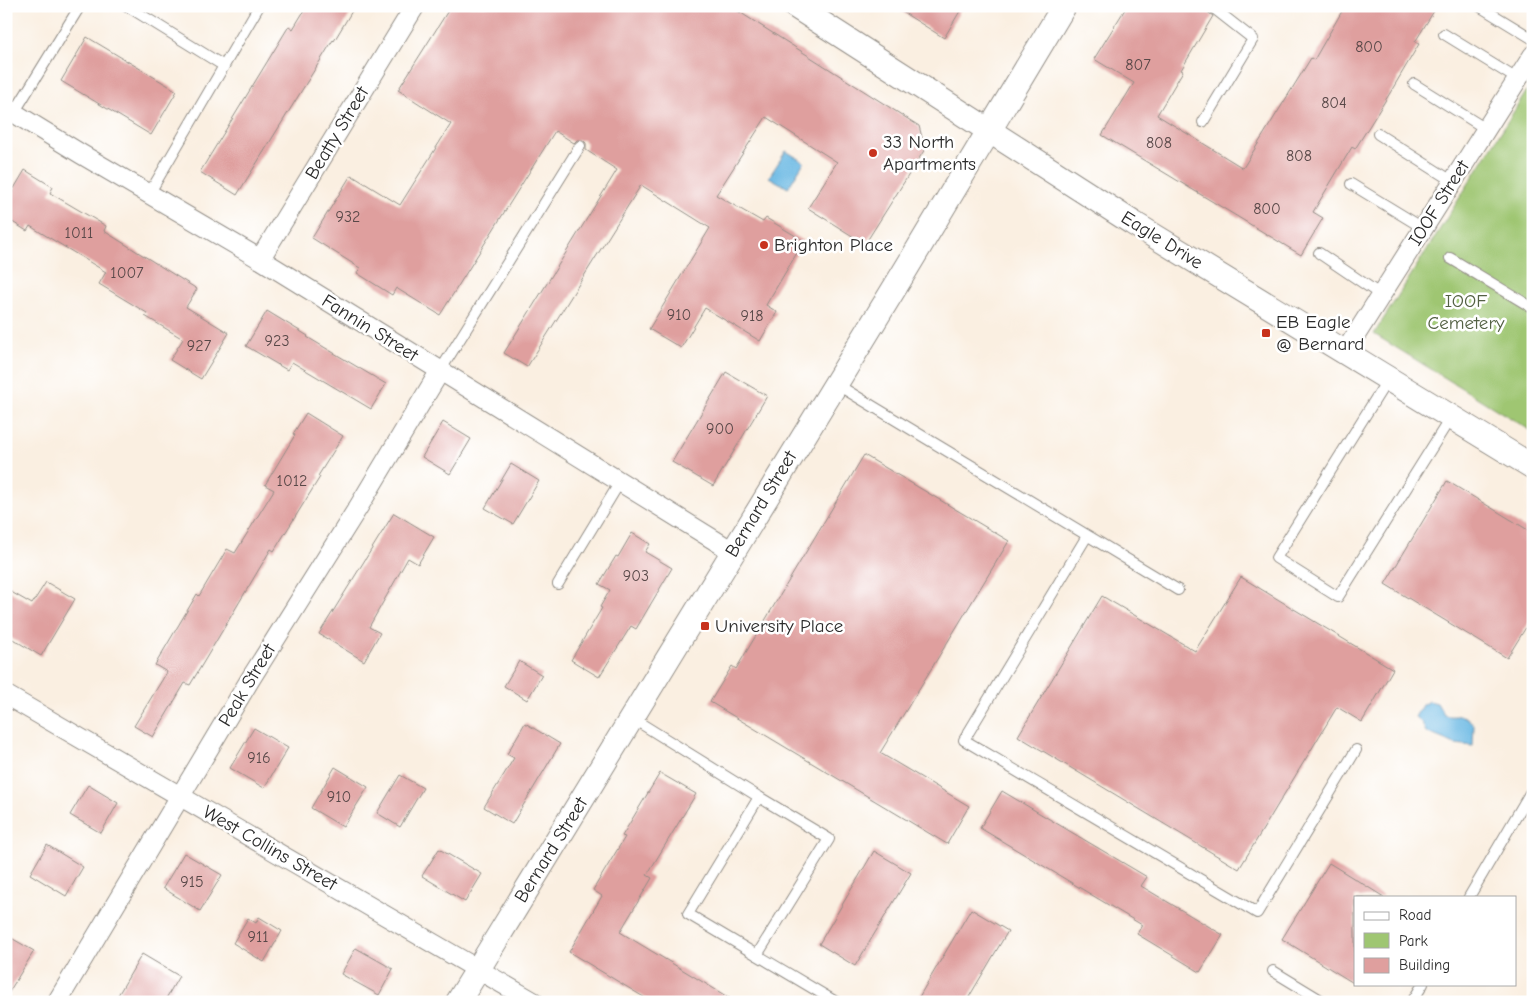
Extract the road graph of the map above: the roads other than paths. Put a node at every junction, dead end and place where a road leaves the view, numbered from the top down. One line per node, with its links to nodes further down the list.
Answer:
1 (80, 6): 15 (lane)
2 (127, 6): 12 (lane)
3 (259, 6): 12 (lane)
4 (415, 6): 27 (street, Beatty Street)
5 (796, 6): 18 (street, Eagle Drive)
6 (1064, 6): 18 (street, Bernard Street)
7 (1211, 6): 16 (lane)
8 (1479, 6): 10 (lane)
9 (1444, 34): 13 (lane)
10 (1533, 39)
11 (1533, 55): 13 (street, IOOF Street)
12 (224, 66): 23 (lane)
13 (1518, 79): 17 (street, IOOF Street)
14 (1414, 84): 17 (lane)
15 (10, 110): 23 (street, Fannin Street)
16 (1203, 122)
17 (1486, 129): 21 (street, IOOF Street)
18 (989, 130): 30 (street, Eagle Drive); 33 (street, Bernard Street)
19 (1378, 134): 21 (lane)
20 (580, 146): 31 (lane)
21 (1452, 182): 24 (street, IOOF Street)
22 (1352, 184): 24 (lane)
23 (149, 194): 27 (street, Fannin Street)
24 (1423, 228): 28 (street, IOOF Street)
25 (1319, 253): 28 (lane)
26 (1450, 258): 29 (lane)
27 (260, 259): 31 (street, Fannin Street)
28 (1381, 294): 30 (street, IOOF Street)
29 (1533, 308)
30 (1344, 352): 32 (street, Eagle Drive)
31 (440, 371): 36 (street, Fannin Street); 45 (street, Peak Street)
32 (1388, 379): 34 (street, Eagle Drive); 34 (lane)
33 (835, 383): 37 (lane); 38 (street, Bernard Street)
34 (1451, 417): 35 (street, Eagle Drive)
35 (1533, 467)
36 (620, 482): 38 (street, Fannin Street); 39 (lane)
37 (1087, 536): 40 (lane); 43 (lane)
38 (732, 551): 42 (street, Bernard Street)
39 (558, 584)
40 (1178, 590)
41 (6, 695): 45 (street, West Collins Street)
42 (632, 718): 46 (lane); 49 (street, Bernard Street)
43 (1356, 750)
44 (1533, 788): 47 (lane)
45 (181, 796): 49 (street, West Collins Street); 52 (street, Peak Street)
46 (760, 797): 48 (lane); 48 (lane)
47 (1470, 896)
48 (757, 955): 55 (lane)
49 (478, 968): 53 (street, Bernard Street); 54 (street, West Collins Street)
50 (1273, 971): 56 (lane)
51 (1422, 986): 57 (lane)
52 (57, 1002)
53 (458, 1002)
54 (534, 1002)
55 (836, 1002)
56 (1324, 1002)
57 (1412, 1002)

